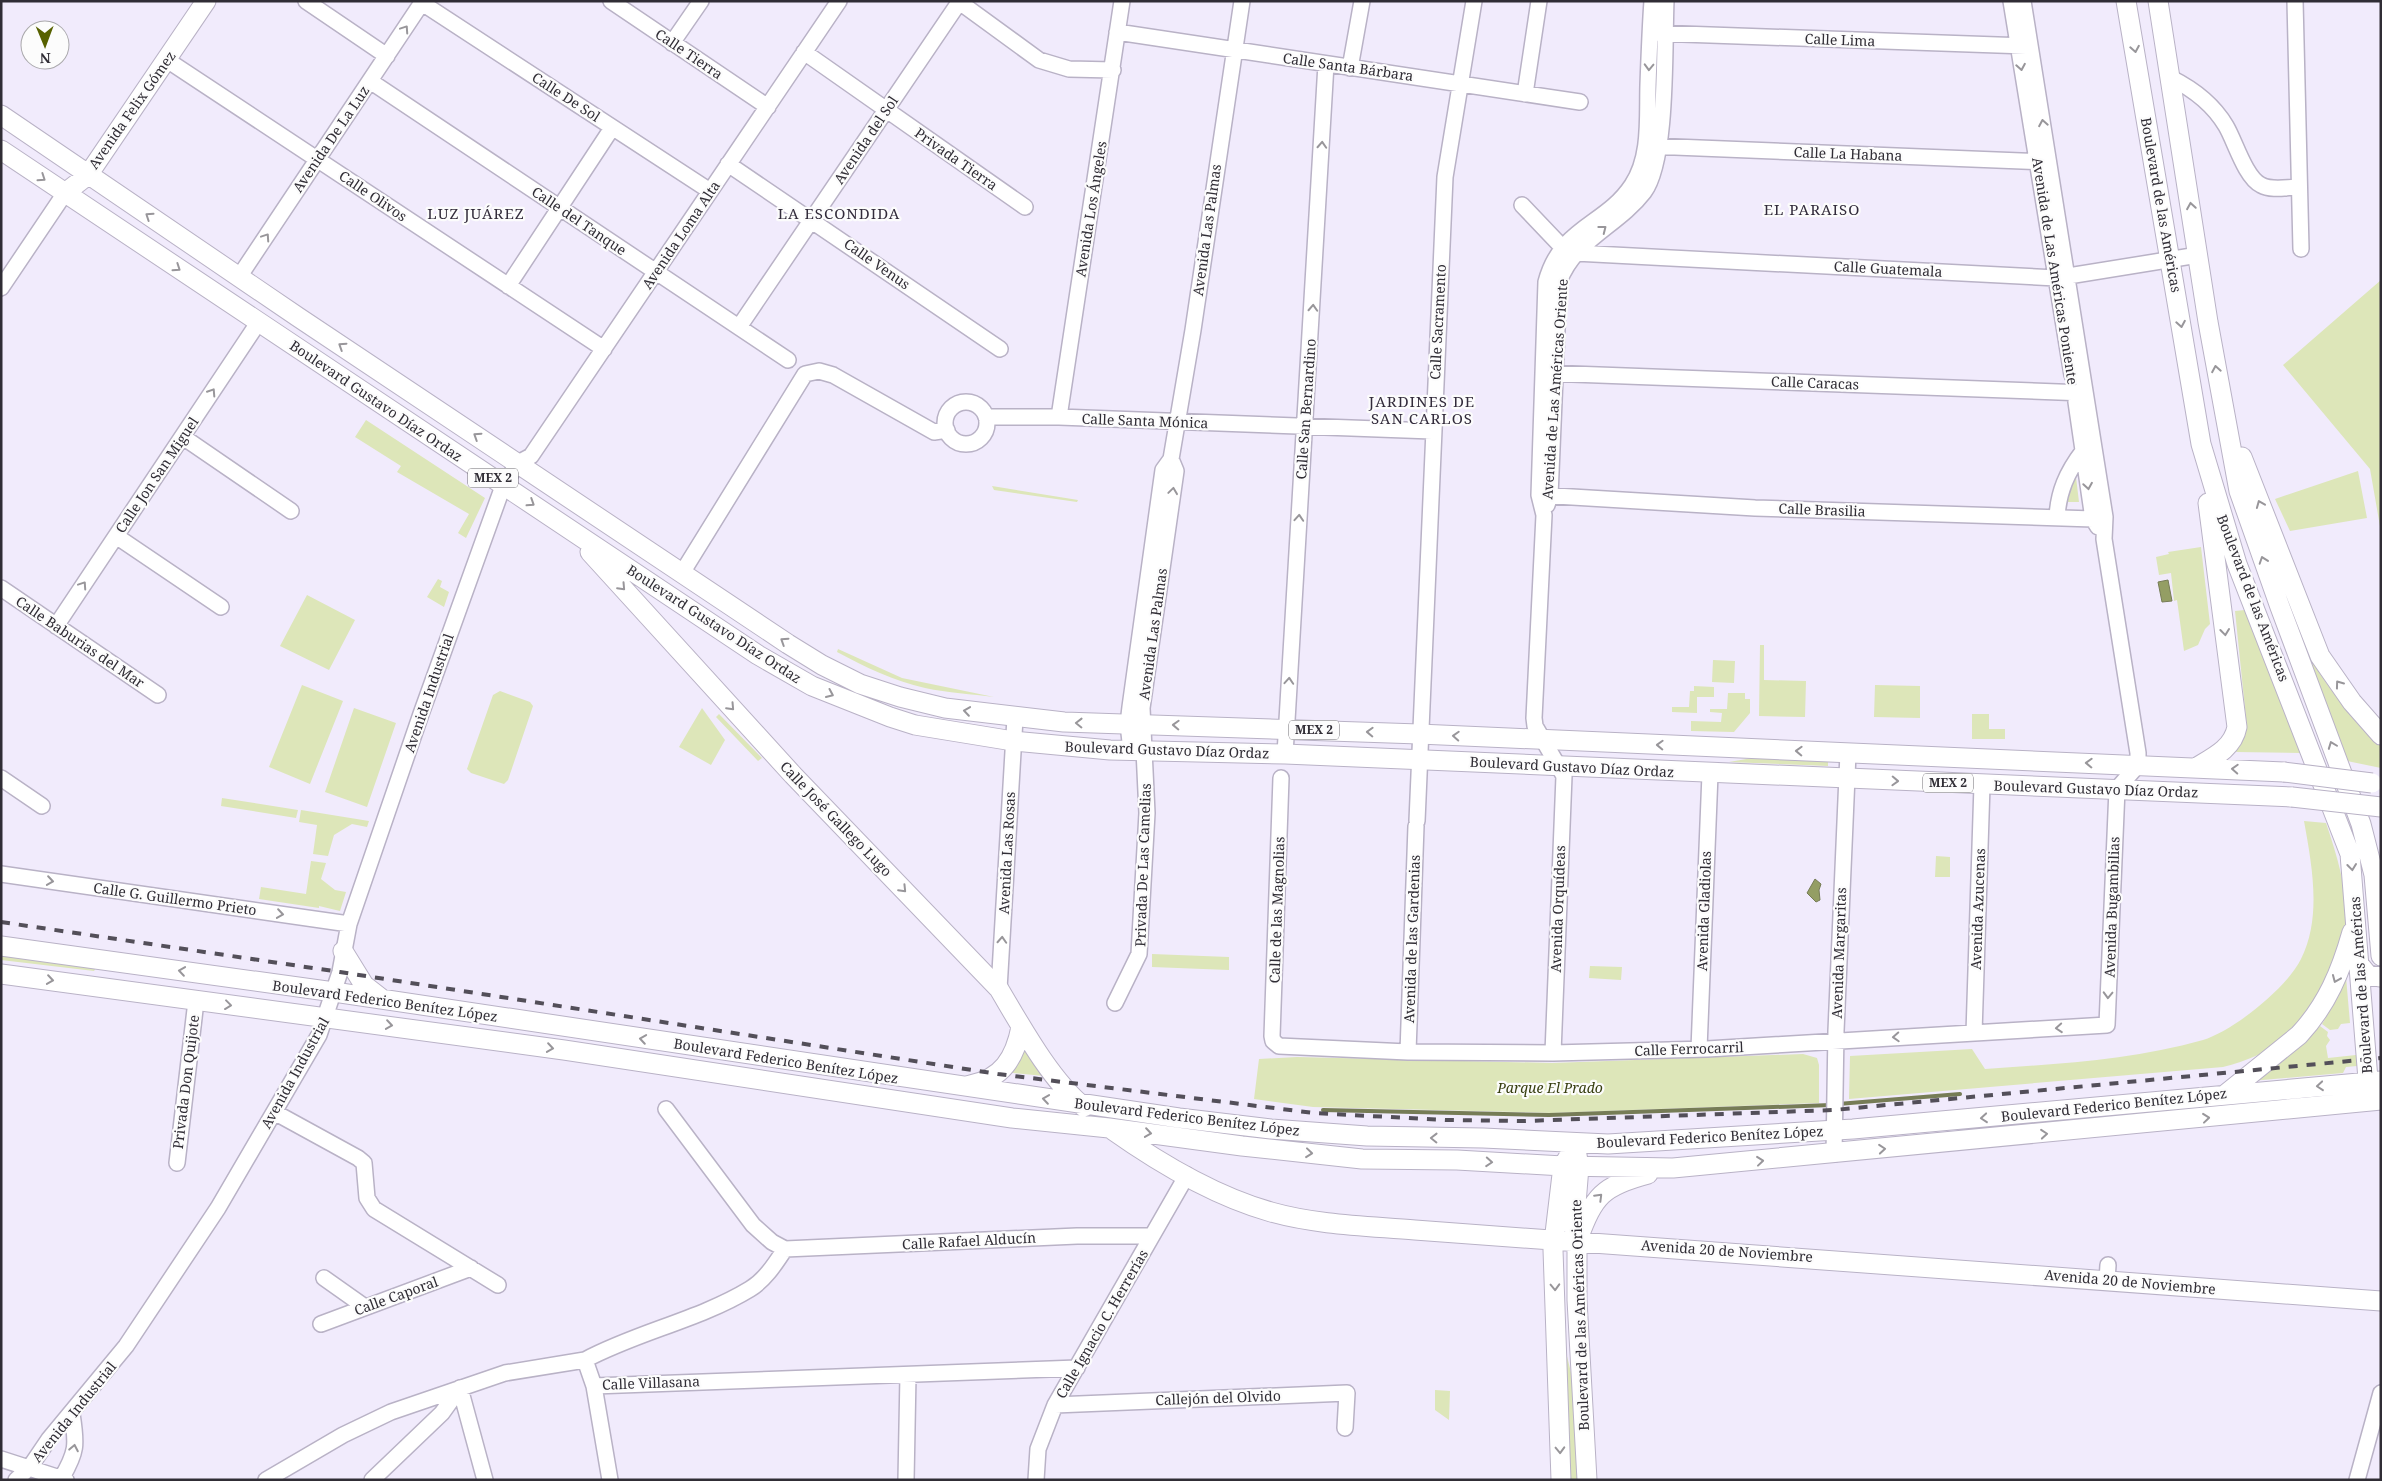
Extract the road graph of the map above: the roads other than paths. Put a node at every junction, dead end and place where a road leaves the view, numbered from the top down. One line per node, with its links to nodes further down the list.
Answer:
1 (206, 1): 29 (main road, Avenida Felix Gómez)
2 (306, 1): 28 (street)
3 (611, 1): 24 (street, Calle Tierra)
4 (701, 1): 24 (street)
5 (839, 1): 27 (street, Avenida Loma Alta)
6 (1122, 1): 21 (street, Avenida Los Ángeles)
7 (1242, 1): 26 (street, Avenida Las Palmas)
8 (1362, 1): 31 (street)
9 (1474, 1): 35 (street, Calle Sacramento)
10 (1539, 1): 36 (street)
11 (1652, 1): 23 (street, Avenida de Las Américas Oriente)
12 (1666, 1): 23 (street, Avenida de Las Américas Oriente)
13 (2010, 1): 25 (street, Avenida de Las Américas Poniente)
14 (2023, 1): 25 (street, Avenida de Las Américas Poniente)
15 (2126, 1): 58 (main road, Boulevard de las Américas, one-way to 58)
16 (2158, 1): 22 (main road, Boulevard de las Américas)
17 (2167, 1): 22 (main road)
18 (2295, 1): 48 (street)
19 (423, 2): 28 (street, Avenida De La Luz, one-way to 19); 41 (street, Calle De Sol)
20 (959, 2): 32 (street); 39 (street, Avenida del Sol)
21 (1117, 32): 26 (street, Calle Santa Bárbara); 32 (street, Avenida Los Ángeles)
22 (2163, 32): 33 (main road, Boulevard de las Américas)
23 (1657, 33): 25 (street, Calle Lima); 42 (street, Avenida de Las Américas Oriente)
24 (672, 43): 38 (street, Calle Tierra)
25 (2023, 46): 45 (street, Avenida de Las Américas Poniente)
26 (1234, 50): 30 (street, Calle Santa Bárbara); 74 (street, Avenida Las Palmas)
27 (804, 52): 38 (street, Avenida Loma Alta); 39 (street)
28 (387, 56): 34 (street, Avenida De La Luz)
29 (167, 60): 44 (street, Calle Olivos); 47 (main road, Avenida Felix Gómez)
30 (1326, 64): 31 (street, Calle Santa Bárbara); 75 (street, Calle San Bernardino, one-way to 30)
31 (1350, 68): 35 (street, Calle Santa Bárbara)
32 (1113, 70): 73 (street, Avenida Los Ángeles)
33 (2171, 78): 48 (street); 57 (main road, Boulevard de las Américas, one-way to 33)
34 (370, 81): 44 (street, Avenida De La Luz); 52 (street, Calle del Tanque)
35 (1461, 84): 36 (street, Calle Santa Bárbara); 77 (street, Calle Sacramento)
36 (1525, 94): 37 (street, Calle Santa Bárbara)
37 (1580, 102)
38 (768, 107): 46 (street, Avenida Loma Alta)
39 (886, 110): 53 (street, Privada Tierra); 54 (street, Avenida del Sol)
40 (1, 115): 47 (main road, Boulevard Gustavo Díaz Ordaz / MEX 2)
41 (612, 128): 49 (street, Calle De Sol); 52 (street)
42 (1653, 146): 45 (street, Calle La Habana); 56 (street, Avenida de Las Américas Oriente)
43 (1, 150): 50 (main road, Boulevard Gustavo Díaz Ordaz / MEX 2, one-way to 50)
44 (318, 160): 60 (street, Avenida De La Luz, one-way to 44); 62 (street, Calle Olivos)
45 (2043, 162): 61 (street, Avenida de Las Américas Poniente)
46 (728, 164): 49 (street, Avenida Loma Alta); 54 (street, Calle Venus)
47 (88, 175): 50 (main road, Avenida Felix Gómez); 60 (main road, Boulevard Gustavo Díaz Ordaz / MEX 2, one-way to 47)
48 (2299, 187): 55 (street)
49 (710, 191): 59 (street, Avenida Loma Alta)
50 (65, 193): 63 (street, Avenida Felix Gómez); 64 (main road, Boulevard Gustavo Díaz Ordaz / MEX 2, one-way to 64)
51 (1522, 205): 56 (street)
52 (560, 208): 59 (street, Calle del Tanque); 62 (street)
53 (1025, 208)
54 (812, 219): 65 (street, Avenida del Sol); 67 (street, Calle Venus)
55 (2301, 249)
56 (1568, 250): 61 (street, Calle Guatemala); 69 (street, Avenida de Las Américas Oriente)
57 (2198, 255): 58 (street, Calle Guatemala); 71 (main road, Boulevard de las Américas, one-way to 57)
58 (2170, 259): 61 (street, Calle Guatemala); 79 (main road, Boulevard de las Américas, one-way to 79)
59 (656, 272): 65 (street, Calle del Tanque); 66 (street, Avenida Loma Alta)
60 (239, 277): 81 (main road, Boulevard Gustavo Díaz Ordaz / MEX 2, one-way to 60)
61 (2062, 277): 70 (street, Avenida de Las Américas Poniente)
62 (508, 286): 66 (street, Calle Olivos)
63 (1, 288)
64 (258, 323): 78 (street, Calle Jon San Miguel, one-way to 64); 82 (main road, Boulevard Gustavo Díaz Ordaz / MEX 2)
65 (739, 327): 68 (street, Calle del Tanque)
66 (604, 349): 81 (street, Avenida Loma Alta)
67 (1000, 349)
68 (788, 360)
69 (1550, 373): 70 (street, Calle Caracas); 83 (street, Avenida de Las Américas Oriente)
70 (2080, 393): 80 (street, Avenida de Las Américas Poniente); 86 (street, Avenida de Las Américas Poniente)
71 (2220, 396): 90 (main road, one-way to 71); 91 (main road, Boulevard de las Américas, one-way to 71)
72 (986, 416): 73 (street, Calle Santa Mónica); 76 (street); 76 (street)
73 (1059, 417): 74 (street, Calle Santa Mónica)
74 (1177, 422): 75 (street, Calle Santa Mónica); 99 (street, Avenida Las Palmas)
75 (1305, 426): 77 (street, Calle Santa Mónica); 100 (street, Calle San Bernardino, one-way to 75)
76 (946, 430): 89 (street)
77 (1432, 431): 101 (street, Calle Sacramento)
78 (183, 437): 84 (street); 88 (street, Calle Jon San Miguel)
79 (2201, 444): 93 (main road, Boulevard de las Américas); 94 (main road)
80 (2083, 451): 85 (street); 86 (street, Avenida de Las Américas Poniente, one-way to 86)
81 (518, 463): 82 (street, Avenida Industrial); 89 (main road, Boulevard Gustavo Díaz Ordaz / MEX 2)
82 (503, 486): 87 (main road, Boulevard Gustavo Díaz Ordaz / MEX 2, one-way to 87); 123 (street, Avenida Industrial)
83 (1545, 496): 85 (street, Calle Brasilia); 103 (street, Avenida de Las Américas Oriente)
84 (290, 511)
85 (2057, 518): 86 (street, Calle Brasilia)
86 (2099, 518): 109 (street, Avenida de Las Américas Poniente)
87 (565, 526): 104 (main road, Boulevard Gustavo Díaz Ordaz / MEX 2, one-way to 104); 130 (main road, Calle José Gallego Lugo, one-way to 130)
88 (116, 536): 95 (street); 96 (street, Calle Jon San Miguel, one-way to 88)
89 (682, 573): 98 (main road, Boulevard Gustavo Díaz Ordaz / MEX 2, one-way to 89)
90 (2292, 584): 91 (main road); 102 (main road, one-way to 90)
91 (2272, 587): 93 (main road); 126 (main road, Boulevard de las Américas, one-way to 91)
92 (1, 588): 96 (street, Calle Baburias del Mar)
93 (2249, 591): 94 (main road); 122 (main road, Boulevard de las Américas, one-way to 122)
94 (2222, 605): 111 (main road, one-way to 111)
95 (221, 608)
96 (56, 626): 97 (street, Calle Baburias del Mar)
97 (158, 695)
98 (1015, 718): 99 (main road, Boulevard Gustavo Díaz Ordaz / MEX 2, one-way to 98); 104 (street, Avenida Las Rosas)
99 (1135, 724): 100 (main road, Boulevard Gustavo Díaz Ordaz / MEX 2, one-way to 99); 105 (street, Avenida Las Palmas)
100 (1286, 729): 101 (main road, Boulevard Gustavo Díaz Ordaz / MEX 2, one-way to 100); 107 (street, Calle San Bernardino)
101 (1419, 734): 103 (main road, Boulevard Gustavo Díaz Ordaz / MEX 2, one-way to 101); 108 (street, Calle Sacramento)
102 (2381, 735)
103 (1544, 740): 106 (main road, Boulevard Gustavo Díaz Ordaz / MEX 2, one-way to 103); 110 (street, Avenida de Las Américas Oriente)
104 (1013, 742): 105 (main road, Boulevard Gustavo Díaz Ordaz / MEX 2); 130 (street, Avenida Las Rosas, one-way to 104)
105 (1138, 751): 107 (main road, Boulevard Gustavo Díaz Ordaz / MEX 2); 134 (street, Privada De Las Camelias)
106 (1848, 753): 109 (main road, Boulevard Gustavo Díaz Ordaz / MEX 2, one-way to 106); 115 (street, Avenida Margaritas)
107 (1285, 754): 108 (main road, Boulevard Gustavo Díaz Ordaz / MEX 2)
108 (1419, 760): 110 (main road, Boulevard Gustavo Díaz Ordaz / MEX 2); 142 (street, Avenida de las Gardenias)
109 (2138, 765): 111 (main road, Boulevard Gustavo Díaz Ordaz / MEX 2); 118 (street)
110 (1558, 767): 112 (main road, Boulevard Gustavo Díaz Ordaz / MEX 2); 143 (street, Avenida Orquídeas)
111 (2197, 767): 116 (main road, Boulevard Gustavo Díaz Ordaz / MEX 2, one-way to 111, bridge)
112 (1710, 774): 115 (main road, Boulevard Gustavo Díaz Ordaz / MEX 2); 141 (street, Avenida Gladiolas)
113 (1, 778): 119 (street)
114 (1280, 778): 139 (street, Calle de las Magnolias)
115 (1846, 779): 117 (main road, Boulevard Gustavo Díaz Ordaz / MEX 2, one-way to 117); 140 (street, Avenida Margaritas)
116 (2376, 783)
117 (1982, 784): 118 (main road, Boulevard Gustavo Díaz Ordaz / MEX 2); 138 (street, Avenida Azucenas)
118 (2117, 789): 120 (main road, Boulevard Gustavo Díaz Ordaz / MEX 2, bridge); 136 (street, Avenida Bugambilias, one-way to 136)
119 (42, 806)
120 (2381, 807)
121 (1, 874): 123 (street, Calle G. Guillermo Prieto, one-way to 123)
122 (2356, 916): 127 (main road, Boulevard de las Américas); 146 (main road, one-way to 146)
123 (350, 924): 125 (street, Avenida Industrial)
124 (1, 946): 131 (main road, Boulevard Federico Benítez López, one-way to 124)
125 (343, 951): 131 (street, Avenida Industrial); 132 (main road)
126 (2381, 956)
127 (2358, 963): 129 (main road); 144 (main road, Boulevard de las Américas)
128 (1, 974): 133 (main road, Boulevard Federico Benítez López, one-way to 133)
129 (2381, 977)
130 (999, 989): 137 (main road, Calle José Gallego Lugo)
131 (334, 992): 132 (main road, Boulevard Federico Benítez López); 135 (street, Avenida Industrial)
132 (383, 1000): 145 (main road, Boulevard Federico Benítez López, one-way to 132)
133 (196, 1001): 135 (main road, Boulevard Federico Benítez López, one-way to 135); 157 (street, Privada Don Quijote)
134 (1115, 1003)
135 (327, 1016): 150 (street, Avenida Industrial); 151 (main road, Boulevard Federico Benítez López, one-way to 151)
136 (2107, 1025): 138 (street, Calle Ferrocarril, one-way to 138)
137 (1021, 1027): 145 (main road); 148 (main road, Calle José Gallego Lugo)
138 (1974, 1033): 140 (street, Calle Ferrocarril, one-way to 140)
139 (1273, 1041): 142 (street, Calle Ferrocarril)
140 (1836, 1041): 141 (street, Calle Ferrocarril); 152 (street, Avenida Margaritas)
141 (1699, 1049): 143 (street, Calle Ferrocarril)
142 (1408, 1052): 143 (street, Calle Ferrocarril)
143 (1553, 1053)
144 (2374, 1081): 146 (main road, Boulevard Federico Benítez López, one-way to 146); 147 (main road, Boulevard de las Américas)
145 (961, 1087): 148 (main road, Boulevard Federico Benítez López, one-way to 145)
146 (2226, 1094): 152 (main road, Boulevard Federico Benítez López, one-way to 152)
147 (2375, 1101): 155 (main road, Boulevard Federico Benítez López, one-way to 147)
148 (1080, 1104): 151 (main road, Calle José Gallego Lugo); 153 (main road, Boulevard Federico Benítez López, one-way to 148)
149 (666, 1109): 163 (street)
150 (274, 1112): 164 (street); 177 (street, Avenida Industrial)
151 (1104, 1123): 156 (main road, Boulevard Federico Benítez López, one-way to 156); 159 (main road, Avenida 20 de Noviembre)
152 (1834, 1131): 154 (main road, Boulevard Federico Benítez López); 155 (street, Avenida Margaritas)
153 (1556, 1142): 154 (main road, Boulevard Federico Benítez López); 156 (main road)
154 (1608, 1144): 156 (main road)
155 (1834, 1154): 158 (main road, Boulevard Federico Benítez López, one-way to 155)
156 (1572, 1162): 158 (main road, Boulevard Federico Benítez López); 161 (main road, Boulevard de las Américas Oriente); 162 (main road, Boulevard de las Américas Oriente)
157 (177, 1163)
158 (1673, 1168): 162 (main road, one-way to 158)
159 (1187, 1175): 160 (street, Calle Ignacio C. Herrerías); 161 (main road, Avenida 20 de Noviembre)
160 (1152, 1236): 163 (street, Calle Rafael Alducín); 171 (street, Calle Ignacio C. Herrerías)
161 (1554, 1238): 162 (main road, Avenida 20 de Noviembre); 189 (main road, Boulevard de las Américas Oriente, one-way to 189)
162 (1578, 1240): 167 (main road, Avenida 20 de Noviembre); 190 (main road, Boulevard de las Américas Oriente)
163 (785, 1250): 170 (street)
164 (471, 1268): 166 (street); 168 (street, Calle Caporal)
165 (324, 1278): 168 (street)
166 (498, 1285)
167 (2381, 1301)
168 (365, 1307): 169 (street, Calle Caporal)
169 (321, 1324)
170 (585, 1360): 173 (street, Calle Villasana); 174 (street)
171 (1077, 1368): 172 (street, Calle Villasana); 176 (street, Calle Ignacio C. Herrerías)
172 (908, 1375): 173 (street, Calle Villasana); 187 (street)
173 (594, 1386): 186 (street)
174 (460, 1388): 183 (street); 184 (street); 185 (street)
175 (2381, 1393): 191 (street)
176 (1055, 1405): 178 (street, Callejón del Olvido); 188 (street, Calle Ignacio C. Herrerías)
177 (72, 1414): 180 (street, Avenida Industrial); 181 (street, one-way to 177)
178 (1345, 1428)
179 (1, 1458): 180 (street)
180 (30, 1467): 181 (street); 182 (street, Avenida Industrial)
181 (63, 1479)
182 (16, 1480)
183 (266, 1480)
184 (372, 1480)
185 (485, 1480)
186 (610, 1480)
187 (906, 1480)
188 (1036, 1480)
189 (1561, 1480)
190 (1587, 1480)
191 (2357, 1480)

